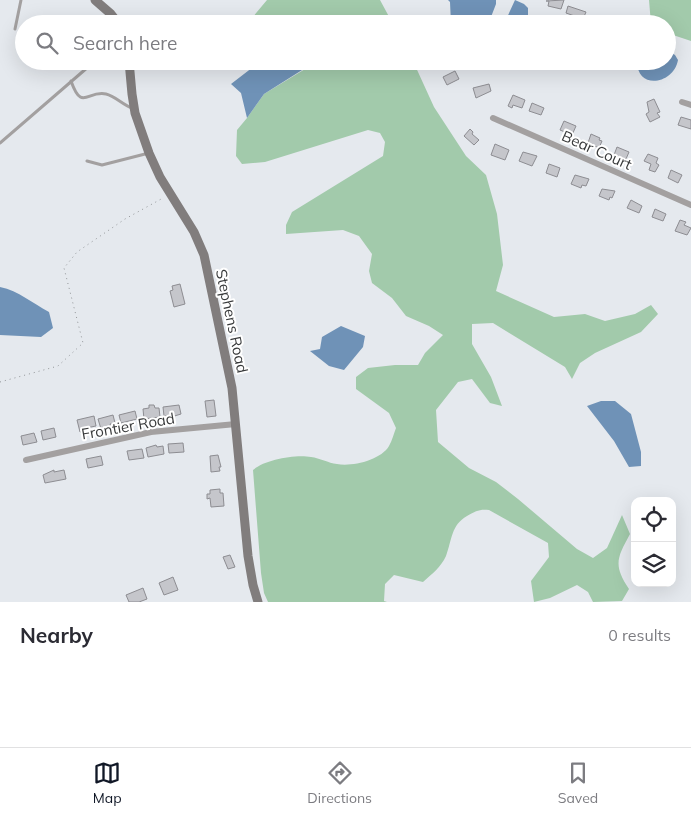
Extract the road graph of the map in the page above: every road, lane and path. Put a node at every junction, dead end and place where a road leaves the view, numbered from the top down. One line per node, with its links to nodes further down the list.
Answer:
1 (21, 0): 3 (lane)
2 (95, 0): 4 (main road)
3 (18, 15)
4 (112, 15)
5 (85, 70): 7 (lane)
6 (129, 70): 10 (main road, Stephens Road)
7 (71, 81): 10 (lane); 12 (lane)
8 (682, 102): 9 (street)
9 (691, 105)
10 (135, 109): 13 (main road, Stephens Road)
11 (493, 118): 16 (street, Bear Court)
12 (0, 143)
13 (149, 153): 14 (lane); 15 (main road, Stephens Road)
14 (87, 161)
15 (170, 194): 17 (path); 18 (main road, Stephens Road)
16 (691, 205)
17 (0, 382)
18 (236, 424): 19 (street, Frontier Road); 20 (main road, Stephens Road)
19 (26, 460)
20 (258, 602)

